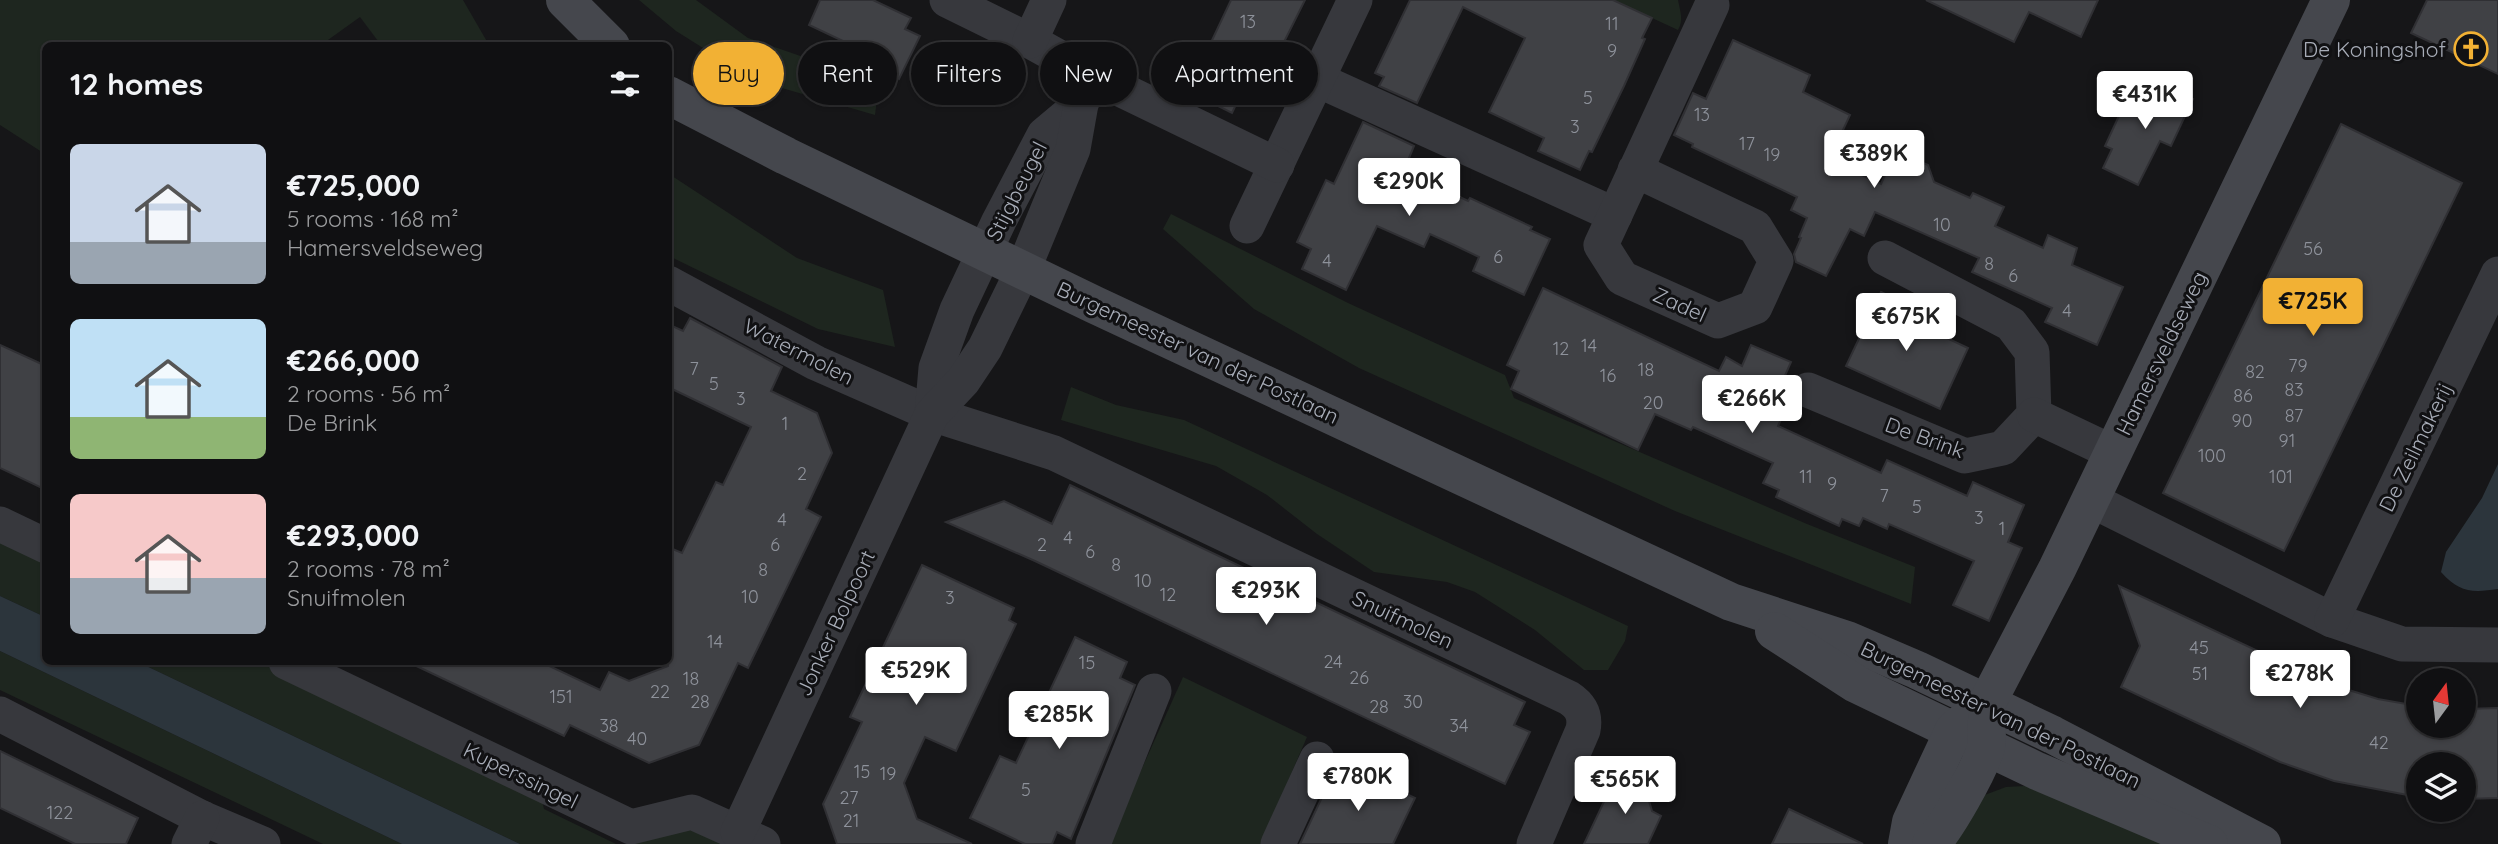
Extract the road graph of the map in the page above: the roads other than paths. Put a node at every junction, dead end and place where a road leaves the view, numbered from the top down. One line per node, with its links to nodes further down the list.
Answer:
1 (565, 0): 8 (street)
2 (947, 0): 7 (street)
3 (1049, 0): 7 (street)
4 (1355, 0): 10 (street)
5 (2331, 0): 28 (street, Hamersveldseweg)
6 (1712, 5): 17 (street, Zadel)
7 (1030, 41): 9 (street)
8 (607, 42)
9 (1040, 50)
10 (1318, 80): 18 (street)
11 (672, 97): 20 (street, Burgemeester van der Postlaan)
12 (1073, 105): 20 (street, Stijgbeugel)
13 (1083, 105): 22 (street, Stijgbeugel)
14 (1125, 105): 16 (street)
15 (1306, 105): 16 (street)
16 (1278, 165): 19 (street)
17 (1635, 170): 18 (street, Zadel); 18 (street, Zadel)
18 (1615, 215)
19 (1247, 226)
20 (985, 251): 22 (street, Burgemeester van der Postlaan); 26 (street, Jonker Bolpoort)
21 (1885, 258): 27 (street)
22 (1023, 270): 26 (street, Jonker Bolpoort); 32 (street, Burgemeester van der Postlaan)
23 (2498, 274): 33 (street, De Zeilmakerij)
24 (672, 285): 26 (street, Watermolen)
25 (1808, 390): 27 (street, De Brink)
26 (932, 414): 42 (street, Jonker Bolpoort); 46 (street, Snuifmolen)
27 (2034, 415): 28 (street)
28 (2114, 453): 29 (street, Hamersveldseweg)
29 (2091, 499): 33 (street); 37 (street, Hamersveldseweg)
30 (0, 524): 31 (street)
31 (42, 544)
32 (1731, 603): 37 (street, Burgemeester van der Postlaan); 39 (street, Burgemeester van der Postlaan)
33 (2332, 620): 34 (street)
34 (2498, 645)
35 (292, 665): 42 (street, Kuperssingel)
36 (1154, 691): 44 (street)
37 (1987, 704): 39 (street, Hamersveldseweg); 50 (street, Burgemeester van der Postlaan)
38 (0, 714): 41 (street)
39 (1970, 738): 47 (street, Hamersveldseweg); 48 (street, Hamersveldseweg); 49 (street, Burgemeester van der Postlaan)
40 (1317, 759): 45 (street)
41 (196, 831): 43 (street)
42 (750, 838)
43 (263, 844)
44 (1093, 844)
45 (1278, 844)
46 (1534, 844)
47 (1907, 844)
48 (1931, 844)
49 (2209, 844)
50 (2262, 844)

